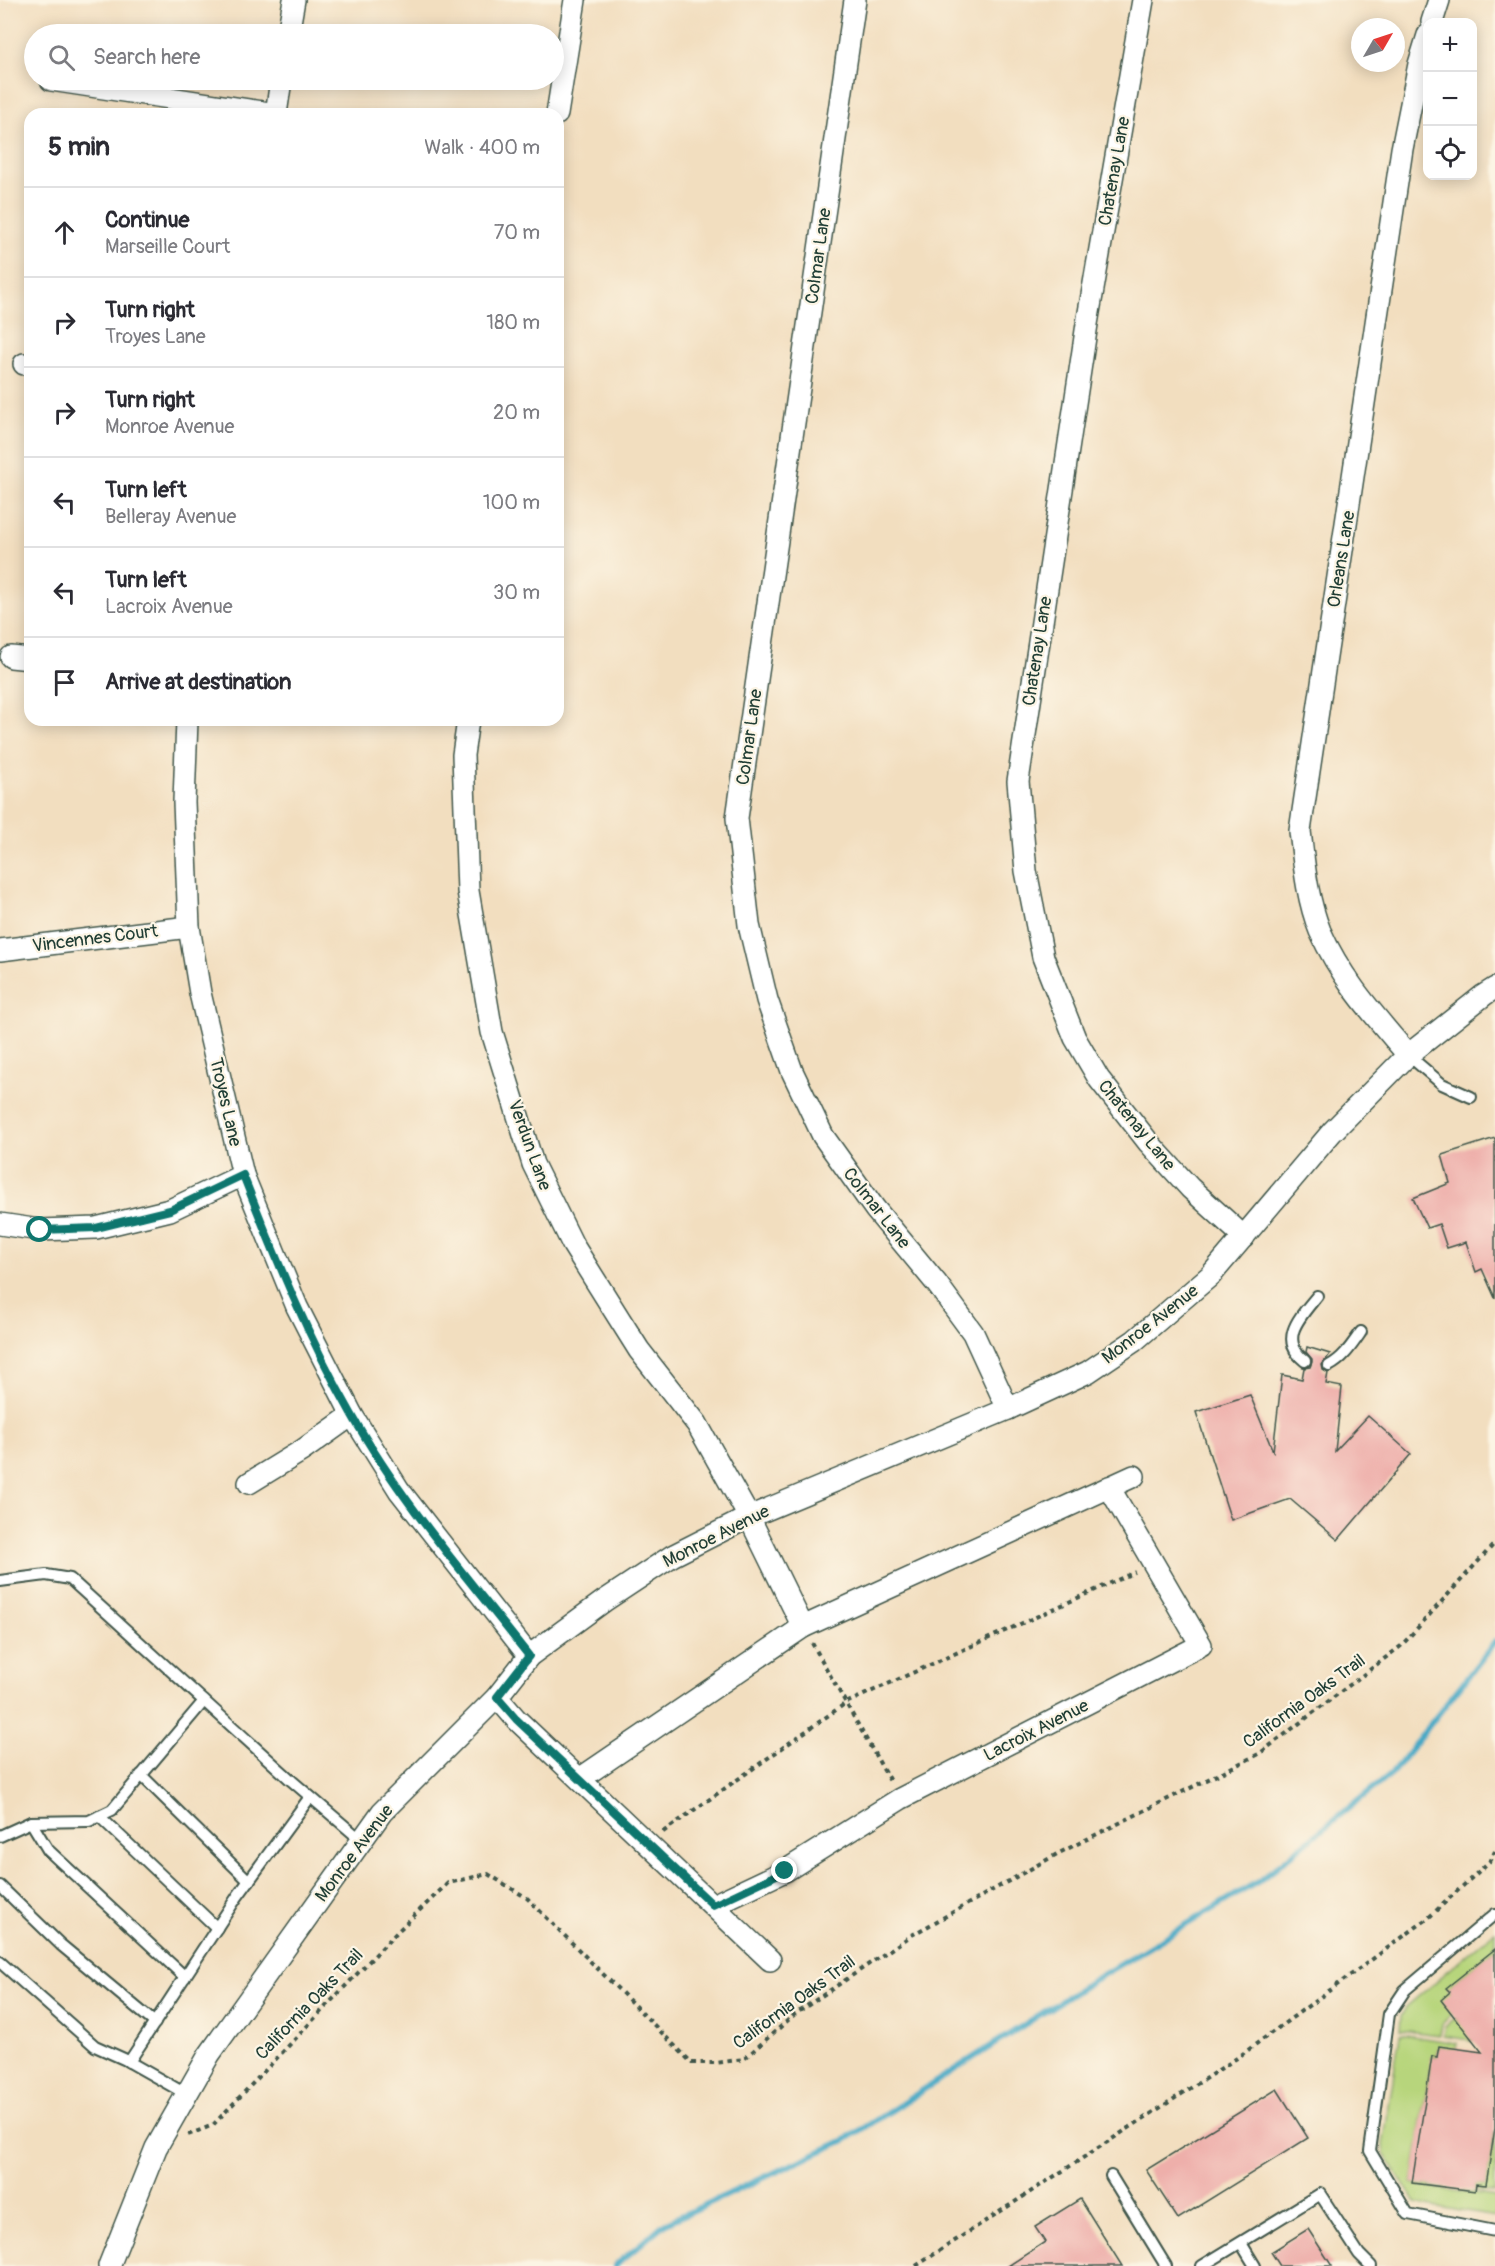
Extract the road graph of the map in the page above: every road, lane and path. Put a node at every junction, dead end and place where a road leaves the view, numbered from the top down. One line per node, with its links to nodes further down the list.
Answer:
1 (294, 0): 7 (street)
2 (575, 0): 9 (street)
3 (855, 0): 30 (street, Colmar Lane)
4 (1143, 0): 25 (street, Chatenay Lane)
5 (1439, 0): 6 (street)
6 (1433, 18)
7 (290, 24)
8 (1423, 51): 21 (street, Orleans Lane)
9 (564, 70)
10 (117, 90): 13 (street)
11 (280, 90): 14 (street)
12 (561, 90): 15 (street)
13 (236, 108)
14 (277, 108)
15 (558, 108)
16 (187, 726): 18 (street, Troyes Lane)
17 (467, 726): 35 (street, Verdun Lane)
18 (189, 927): 19 (street, Vincennes Court); 23 (street, Troyes Lane)
19 (0, 950)
20 (1495, 988): 21 (street, Monroe Avenue)
21 (1408, 1055): 22 (lane); 25 (street, Monroe Avenue)
22 (1471, 1097)
23 (243, 1175): 24 (street); 31 (street, Troyes Lane)
24 (0, 1224)
25 (1245, 1237): 30 (street, Monroe Avenue)
26 (1317, 1296): 28 (lane)
27 (1361, 1332): 29 (lane)
28 (1305, 1361)
29 (1329, 1366)
30 (1008, 1409): 35 (street, Monroe Avenue)
31 (352, 1415): 33 (street); 40 (street, Troyes Lane)
32 (1134, 1476): 34 (street)
33 (249, 1483)
34 (1109, 1487): 37 (street, Lacroix Avenue); 39 (street)
35 (749, 1517): 39 (street, Verdun Lane); 40 (street, Monroe Avenue)
36 (1495, 1542): 65 (path, California Oaks Trail)
37 (1154, 1564): 43 (path); 47 (street, Lacroix Avenue)
38 (0, 1581): 42 (lane)
39 (803, 1627): 43 (path); 45 (street)
40 (529, 1656): 41 (street, Monroe Avenue)
41 (497, 1697): 45 (street); 51 (street, Monroe Avenue)
42 (204, 1701): 44 (lane); 46 (lane)
43 (846, 1703): 47 (path); 52 (path)
44 (141, 1775): 48 (lane); 54 (lane)
45 (581, 1778): 52 (street)
46 (310, 1797): 51 (lane); 54 (lane)
47 (900, 1800): 56 (street, Lacroix Avenue)
48 (99, 1816): 49 (lane); 58 (lane)
49 (31, 1822): 50 (lane); 61 (lane)
50 (0, 1836)
51 (361, 1840): 64 (street, Monroe Avenue)
52 (647, 1843): 56 (street)
53 (1495, 1851): 70 (path)
54 (249, 1881): 58 (lane)
55 (0, 1886): 62 (lane)
56 (713, 1905): 59 (street)
57 (1495, 1914): 67 (lane)
58 (217, 1928): 61 (lane)
59 (770, 1960)
60 (0, 1962): 63 (lane)
61 (185, 1977): 62 (lane)
62 (155, 2023): 63 (lane)
63 (129, 2062): 64 (lane)
64 (186, 2094): 65 (street, Monroe Avenue)
65 (156, 2148): 69 (street, Monroe Avenue)
66 (1111, 2176): 71 (lane)
67 (1495, 2231)
68 (1241, 2242): 72 (lane); 73 (lane); 74 (lane)
69 (109, 2266)
70 (916, 2266)
71 (1166, 2266)
72 (1202, 2266)
73 (1255, 2266)
74 (1371, 2266)

